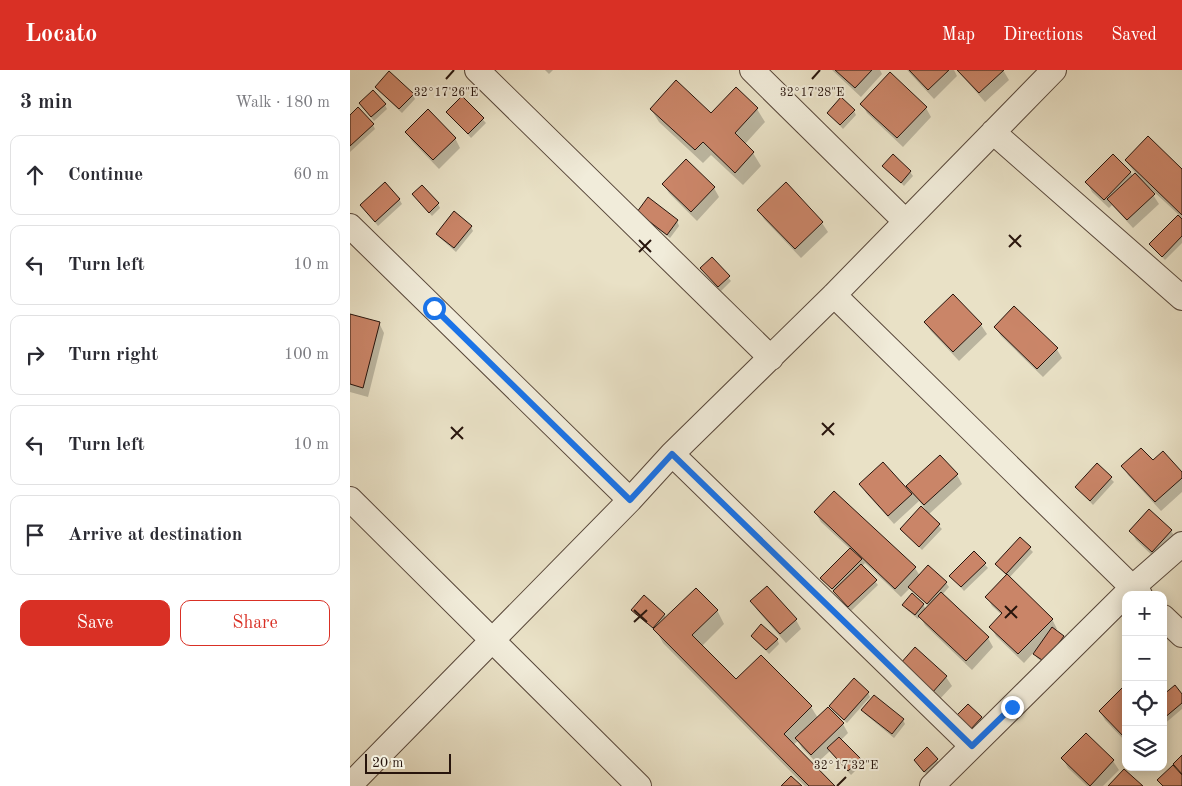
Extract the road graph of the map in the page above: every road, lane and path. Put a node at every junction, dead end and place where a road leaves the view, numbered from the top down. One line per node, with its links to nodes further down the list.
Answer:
1 (477, 70): 9 (street)
2 (752, 70): 5 (street)
3 (1047, 72): 4 (street)
4 (993, 132): 5 (street); 8 (street)
5 (905, 221): 7 (street)
6 (350, 226): 12 (street)
7 (834, 294): 9 (street); 14 (street)
8 (1182, 298)
9 (771, 358): 10 (street)
10 (672, 454): 12 (street); 19 (street)
11 (350, 499): 18 (street)
12 (630, 500): 18 (street)
13 (1182, 544): 14 (street)
14 (1136, 591)
15 (1122, 604): 19 (street)
16 (1167, 621): 17 (street)
17 (1182, 635)
18 (492, 641): 20 (street); 21 (street)
19 (972, 746): 22 (street)
20 (350, 785)
21 (639, 786)
22 (932, 786)

